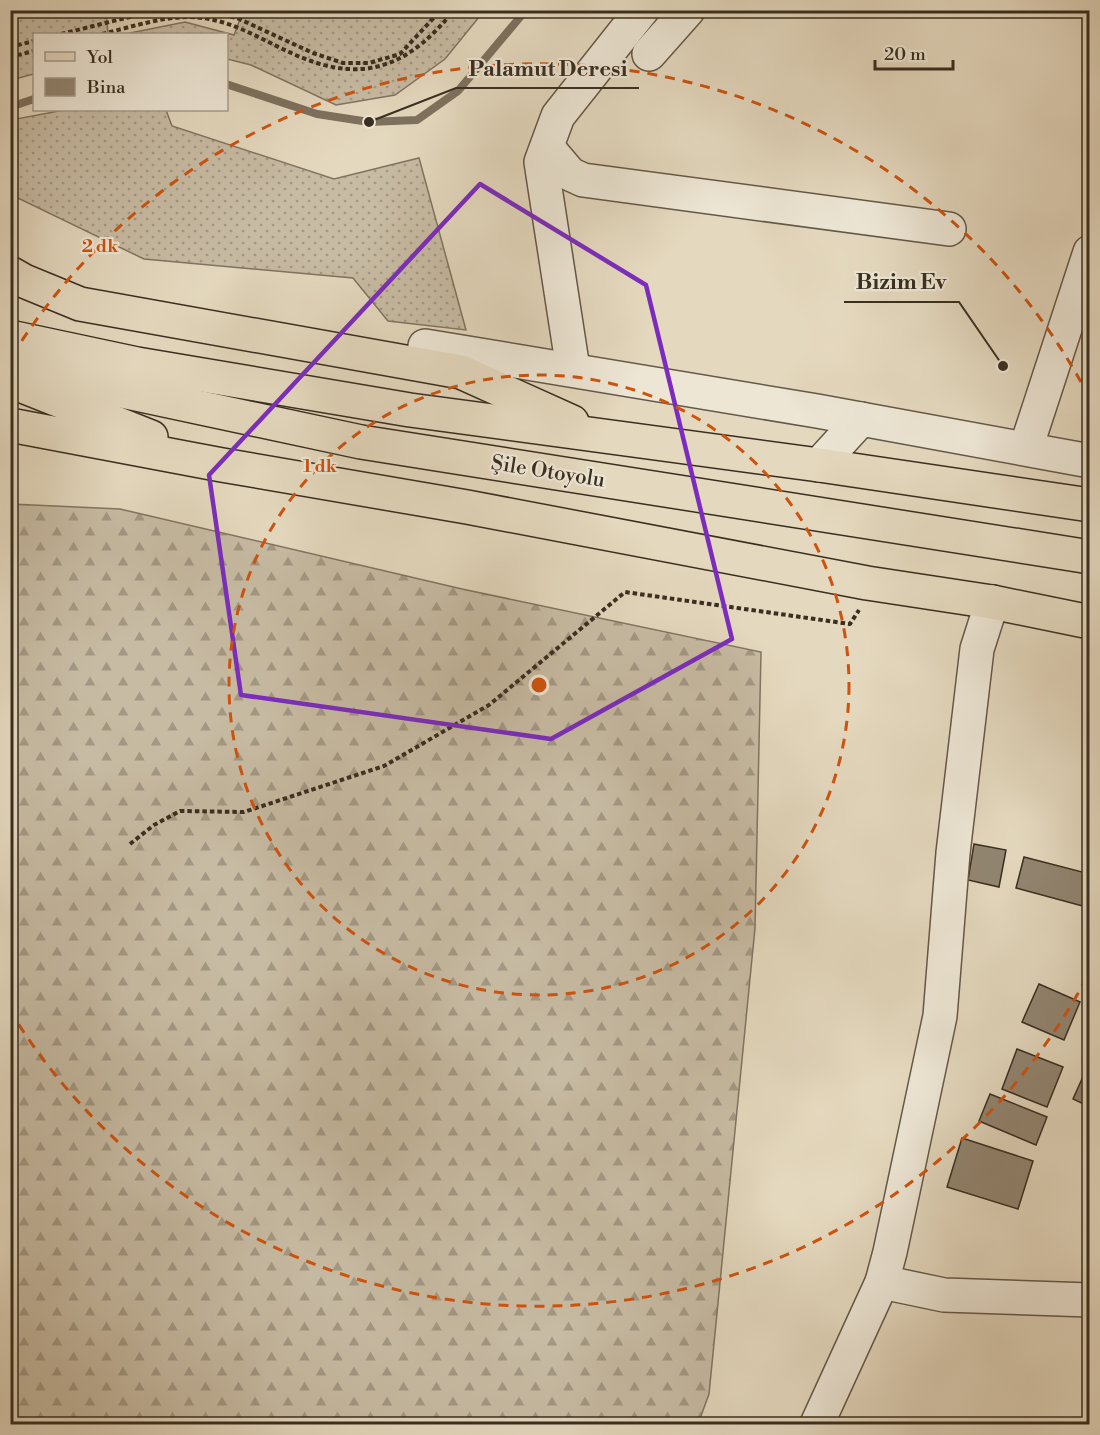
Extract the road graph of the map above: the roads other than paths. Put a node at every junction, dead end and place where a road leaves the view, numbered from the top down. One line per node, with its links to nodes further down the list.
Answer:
1 (642, 10): 4 (street)
2 (688, 10): 3 (street)
3 (649, 54)
4 (547, 147): 5 (street); 11 (street)
5 (949, 229)
6 (1089, 252): 16 (street)
7 (10, 273): 15 (main road)
8 (10, 337): 15 (main road, Şile Otoyolu)
9 (425, 346): 11 (street)
10 (10, 367): 21 (main road, Şile Otoyolu)
11 (573, 369): 13 (street)
12 (10, 381): 18 (main road)
13 (861, 419): 16 (street); 19 (street)
14 (10, 425): 18 (main road)
15 (607, 437): 19 (main road, Şile Otoyolu)
16 (1026, 448): 17 (street)
17 (1089, 461)
18 (222, 465): 22 (main road)
19 (819, 465): 20 (main road, Şile Otoyolu)
20 (1089, 505)
21 (1089, 557)
22 (992, 602): 23 (main road); 24 (street)
23 (1089, 622)
24 (882, 1282): 25 (street); 26 (street)
25 (1089, 1300)
26 (817, 1425)

